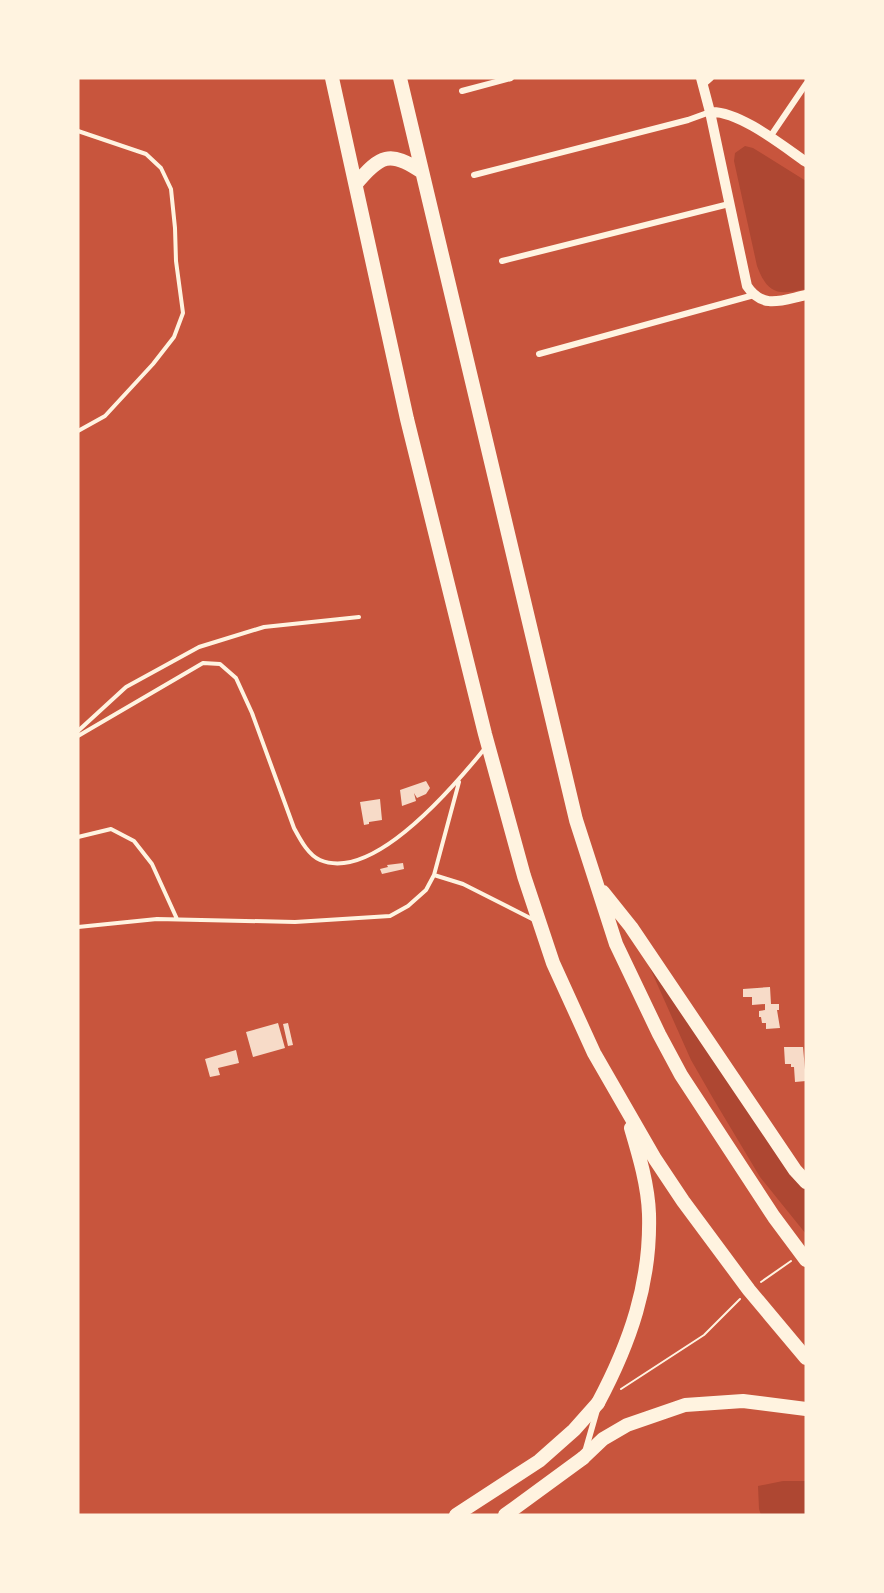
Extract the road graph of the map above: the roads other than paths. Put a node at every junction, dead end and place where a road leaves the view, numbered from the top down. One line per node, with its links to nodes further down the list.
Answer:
1 (332, 78): 13 (main road)
2 (400, 78): 11 (main road)
3 (511, 78): 6 (street)
4 (705, 80): 7 (street)
5 (806, 84): 9 (street)
6 (462, 91)
7 (711, 112): 9 (street); 12 (street); 14 (street)
8 (78, 131): 19 (lane)
9 (770, 137): 10 (street)
10 (806, 162)
11 (422, 172): 13 (main road); 26 (main road)
12 (474, 175)
13 (356, 184): 22 (main road)
14 (729, 204): 15 (street); 16 (street)
15 (502, 261)
16 (754, 295): 17 (street); 18 (street)
17 (806, 295)
18 (539, 354)
19 (78, 431)
20 (359, 617): 21 (lane)
21 (78, 734): 23 (lane)
22 (488, 744): 23 (lane); 28 (main road)
23 (460, 780): 25 (lane)
24 (78, 837): 27 (lane)
25 (434, 874): 27 (lane); 28 (lane)
26 (595, 882): 31 (main road); 32 (main road)
27 (177, 919): 29 (lane)
28 (540, 923): 30 (main road)
29 (78, 927)
30 (625, 1109): 33 (main road); 34 (main road)
31 (806, 1182)
32 (804, 1257)
33 (806, 1358)
34 (598, 1404): 36 (street); 37 (main road)
35 (806, 1409): 36 (main road)
36 (583, 1458): 38 (main road)
37 (456, 1515)
38 (506, 1515)

